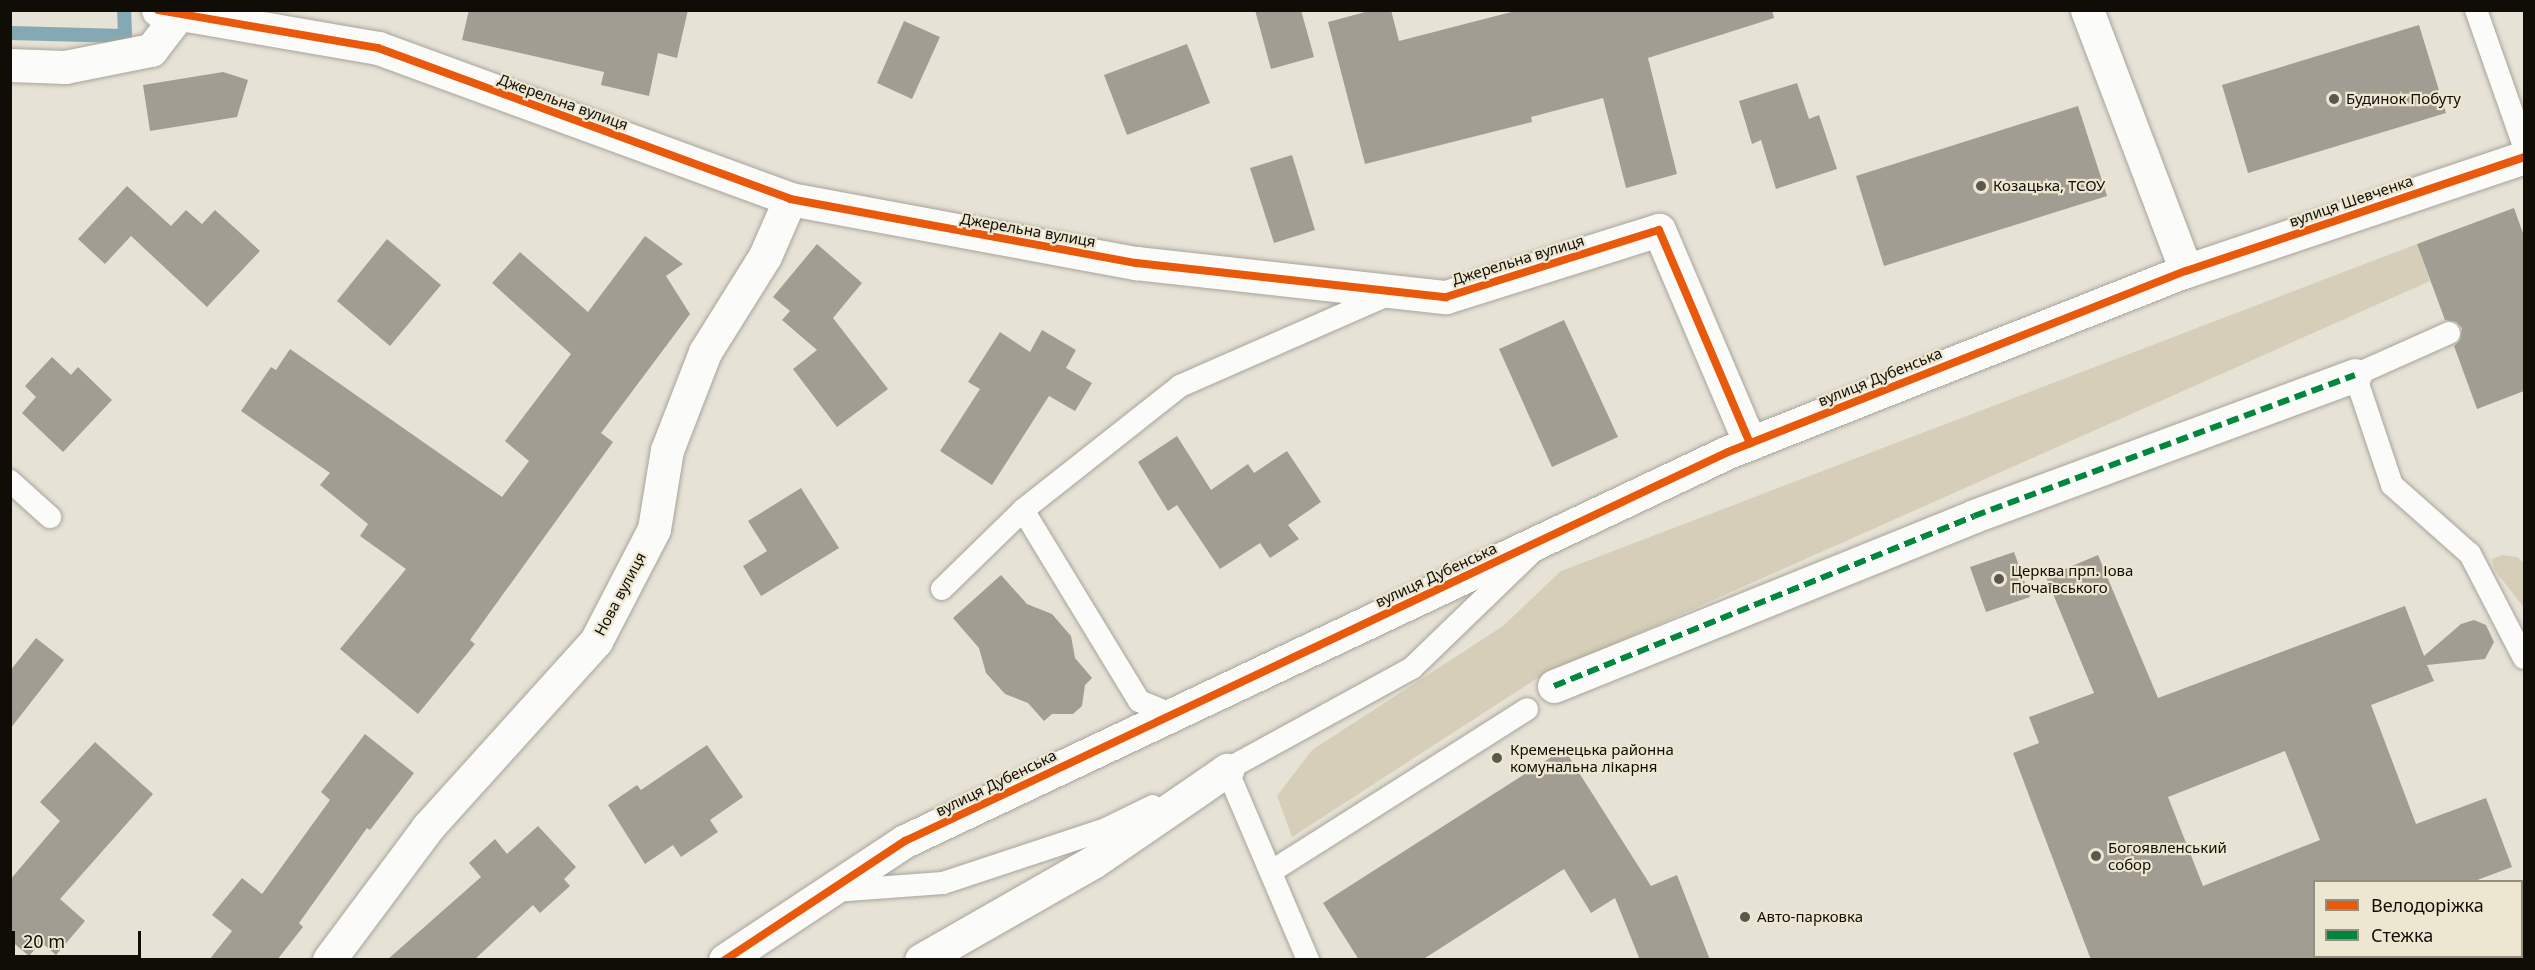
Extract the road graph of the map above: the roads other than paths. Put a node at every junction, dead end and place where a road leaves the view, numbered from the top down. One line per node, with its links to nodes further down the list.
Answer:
1 (2087, 10): 8 (street)
2 (2476, 10): 5 (lane)
3 (173, 12): 4 (street); 7 (street, Джерельна вулиця)
4 (10, 65)
5 (2524, 146)
6 (2524, 157): 8 (street, вулиця Шевченка)
7 (790, 200): 9 (street, Джерельна вулиця); 25 (street, Нова вулиця)
8 (2186, 271): 12 (street, вулиця Дубенська)
9 (1395, 291): 12 (street, Джерельна вулиця); 14 (lane)
10 (2449, 333): 11 (lane)
11 (2355, 375): 18 (lane); 19 (street)
12 (1750, 443): 16 (street, вулиця Дубенська)
13 (10, 481): 15 (lane)
14 (1023, 510): 17 (lane); 21 (lane)
15 (50, 517)
16 (1547, 537): 21 (street, вулиця Дубенська); 22 (lane)
17 (942, 589)
18 (2524, 658)
19 (1554, 686)
20 (1527, 709): 23 (lane)
21 (1171, 714): 24 (street, вулиця Дубенська)
22 (1227, 770): 23 (lane); 24 (lane); 27 (street)
23 (1272, 871): 28 (lane)
24 (825, 891): 26 (street, вулиця Дубенська)
25 (329, 960)
26 (725, 960)
27 (921, 960)
28 (1308, 960)

